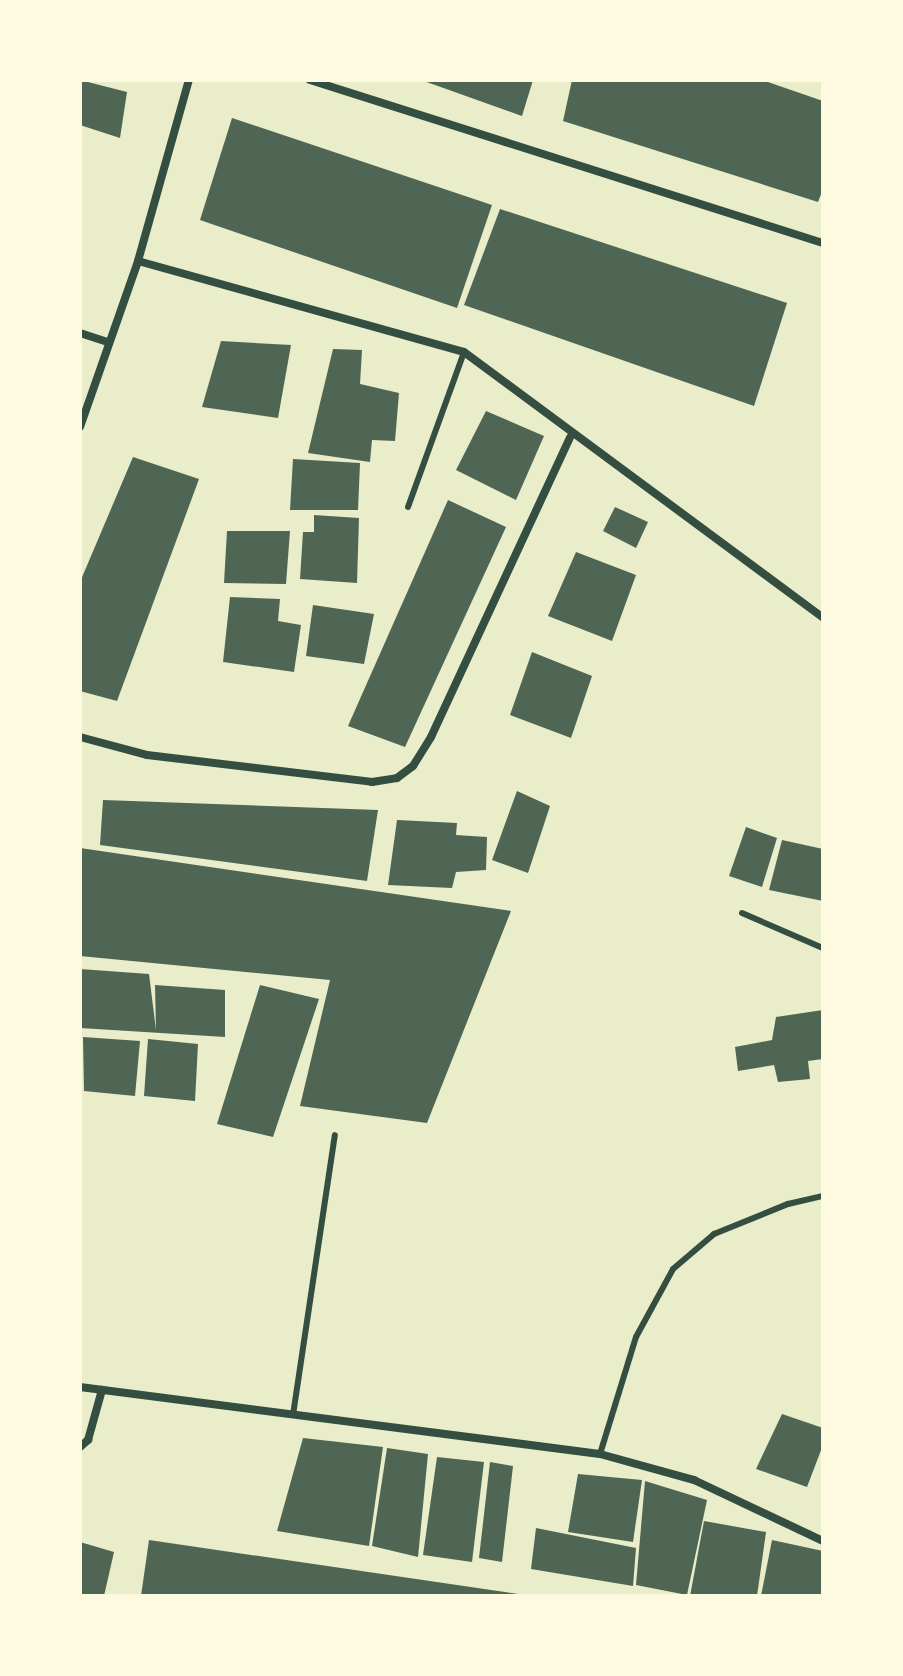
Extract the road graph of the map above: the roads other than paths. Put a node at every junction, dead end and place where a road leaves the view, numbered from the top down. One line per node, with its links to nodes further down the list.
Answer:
1 (189, 80): 4 (street)
2 (310, 80): 3 (street)
3 (823, 243)
4 (138, 261): 6 (street); 7 (street)
5 (80, 333): 6 (street)
6 (108, 342): 8 (street)
7 (464, 352): 10 (lane); 11 (street)
8 (80, 427)
9 (570, 438): 12 (street)
10 (408, 507)
11 (823, 618)
12 (80, 737)
13 (742, 913): 14 (lane)
14 (823, 948)
15 (335, 1135): 19 (lane)
16 (823, 1196): 21 (lane)
17 (80, 1387): 18 (street)
18 (102, 1390): 19 (street); 20 (street)
19 (293, 1415): 21 (street)
20 (80, 1447)
21 (600, 1454): 22 (street)
22 (823, 1541)

